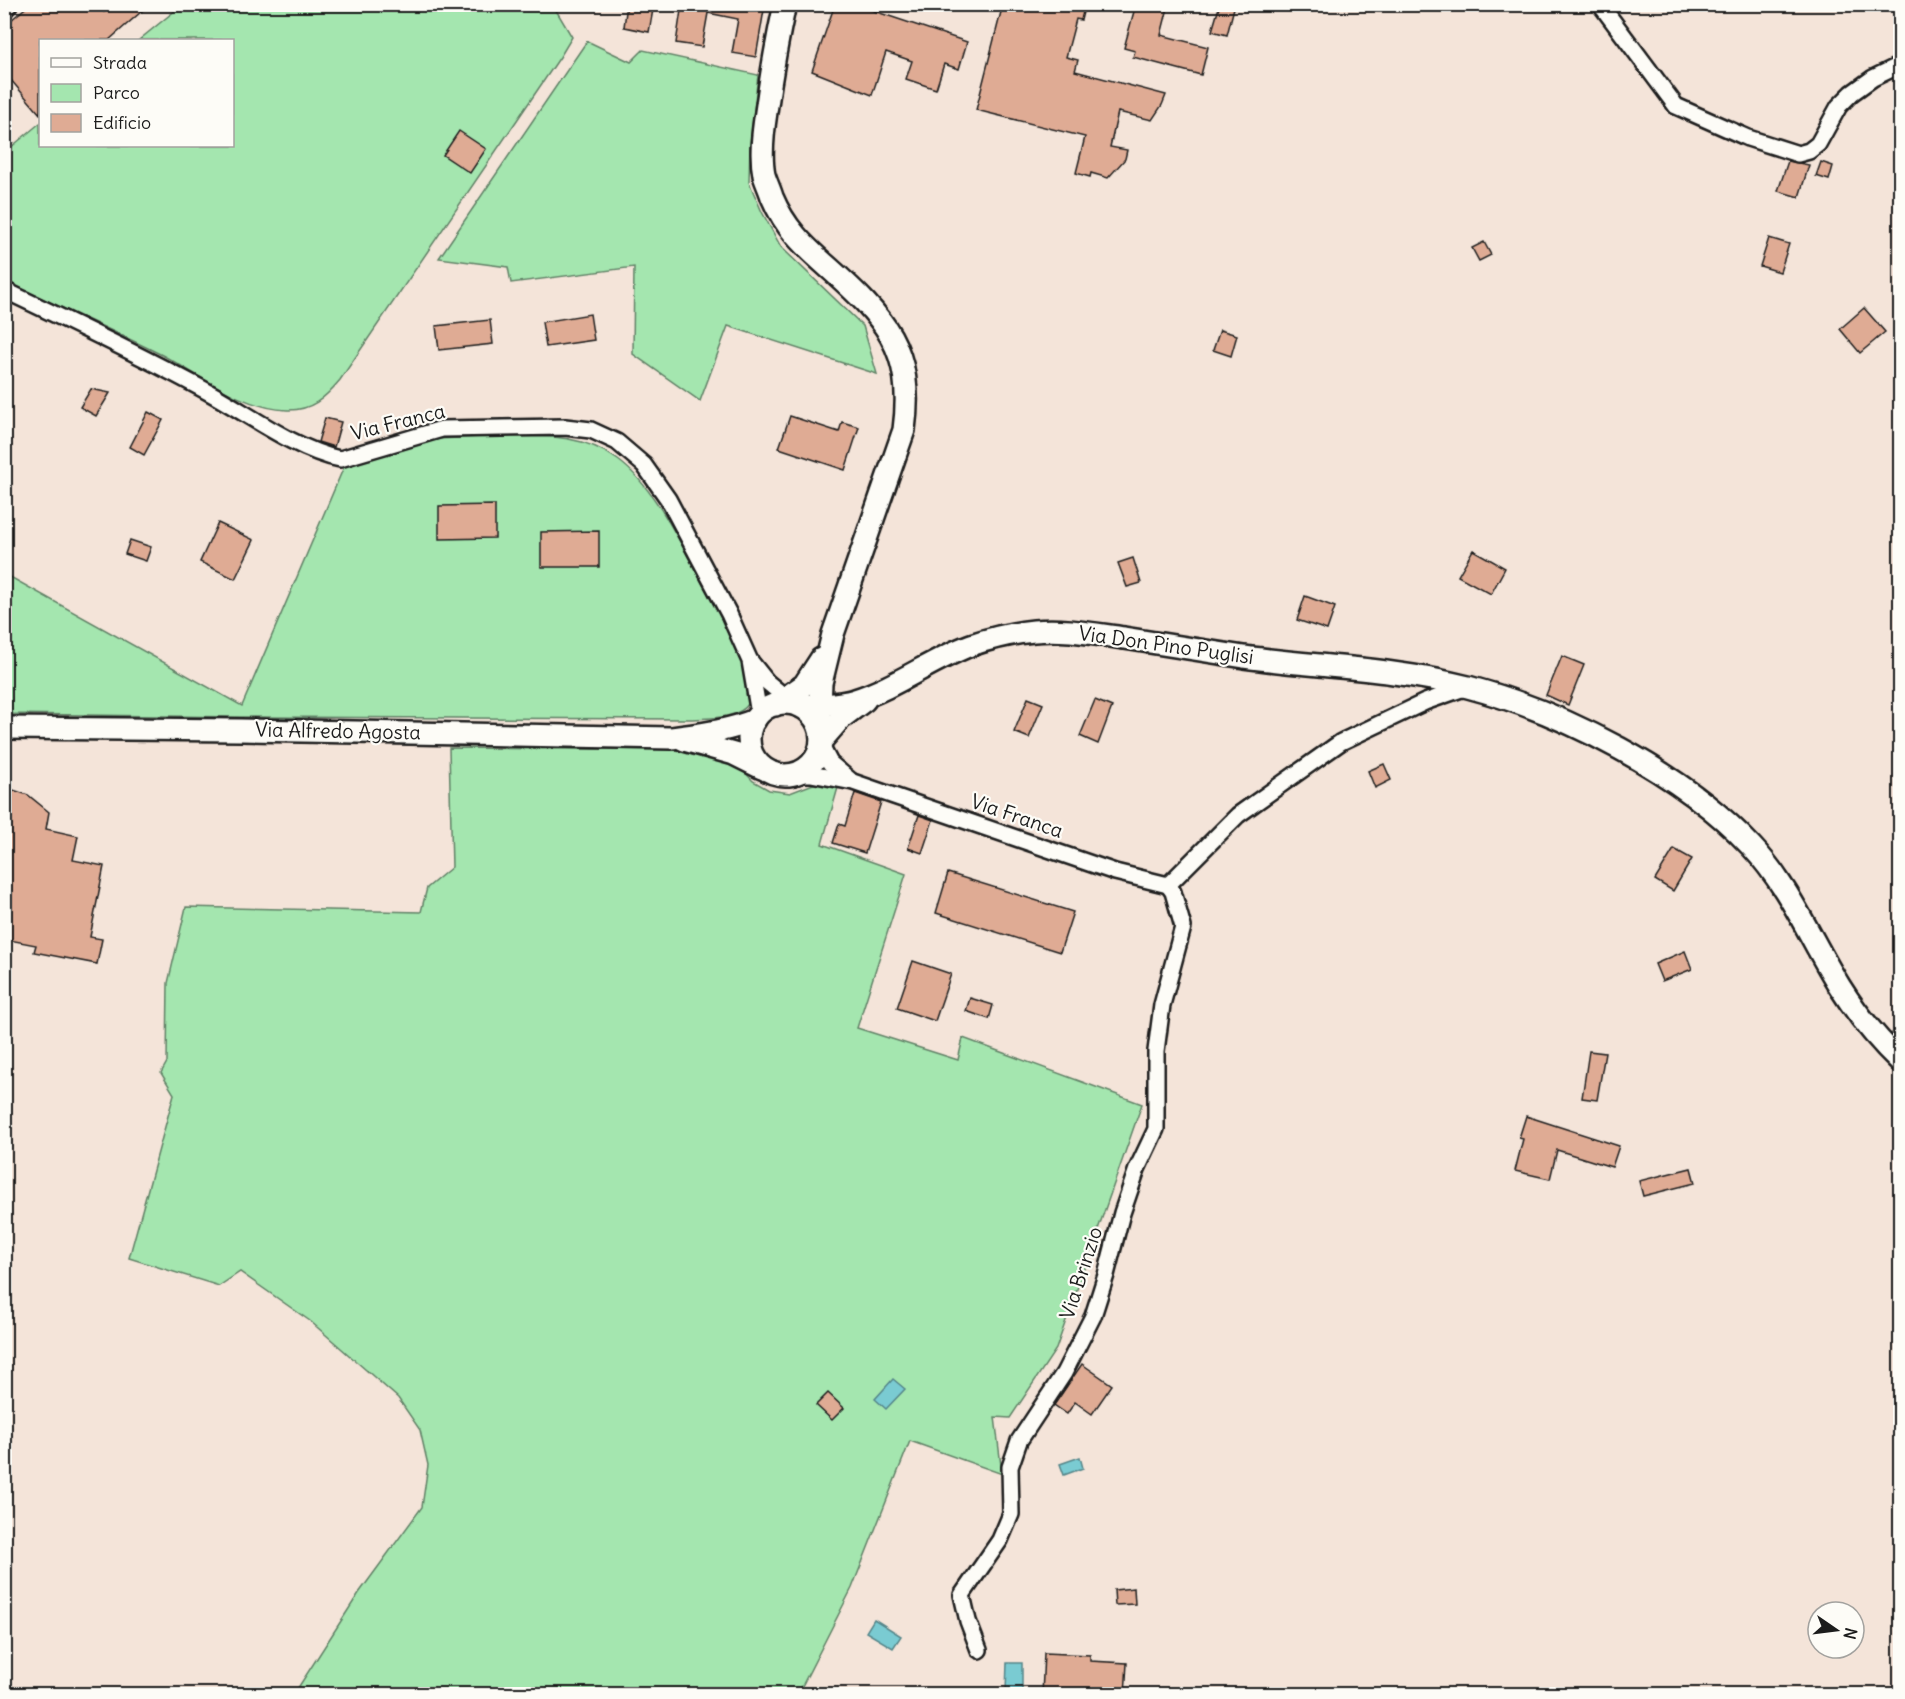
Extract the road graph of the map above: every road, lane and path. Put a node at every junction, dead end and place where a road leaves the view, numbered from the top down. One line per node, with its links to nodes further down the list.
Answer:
1 (785, 4): 5 (street)
2 (1600, 4): 3 (street)
3 (1900, 65)
4 (4, 290): 6 (street, Via Franca)
5 (833, 634): 8 (street); 11 (street)
6 (750, 661): 7 (street); 12 (street)
7 (767, 682): 8 (street); 12 (street)
8 (804, 685): 12 (street)
9 (1467, 687): 10 (street, Via Don Pino Puglisi); 19 (street); 20 (street, Via Don Pino Puglisi)
10 (875, 692): 11 (street); 15 (street)
11 (819, 705): 12 (street); 15 (street)
12 (778, 708): 14 (street, Via Alfredo Agosta); 15 (street); 16 (street)
13 (4, 728): 14 (street, Via Alfredo Agosta)
14 (672, 738): 16 (street, Via Alfredo Agosta)
15 (820, 738): 17 (street); 18 (street)
16 (764, 769): 17 (street)
17 (795, 774): 18 (street)
18 (853, 782): 19 (street, Via Franca)
19 (1168, 885): 21 (street, Via Brinzio)
20 (1900, 1061)
21 (979, 1650)

